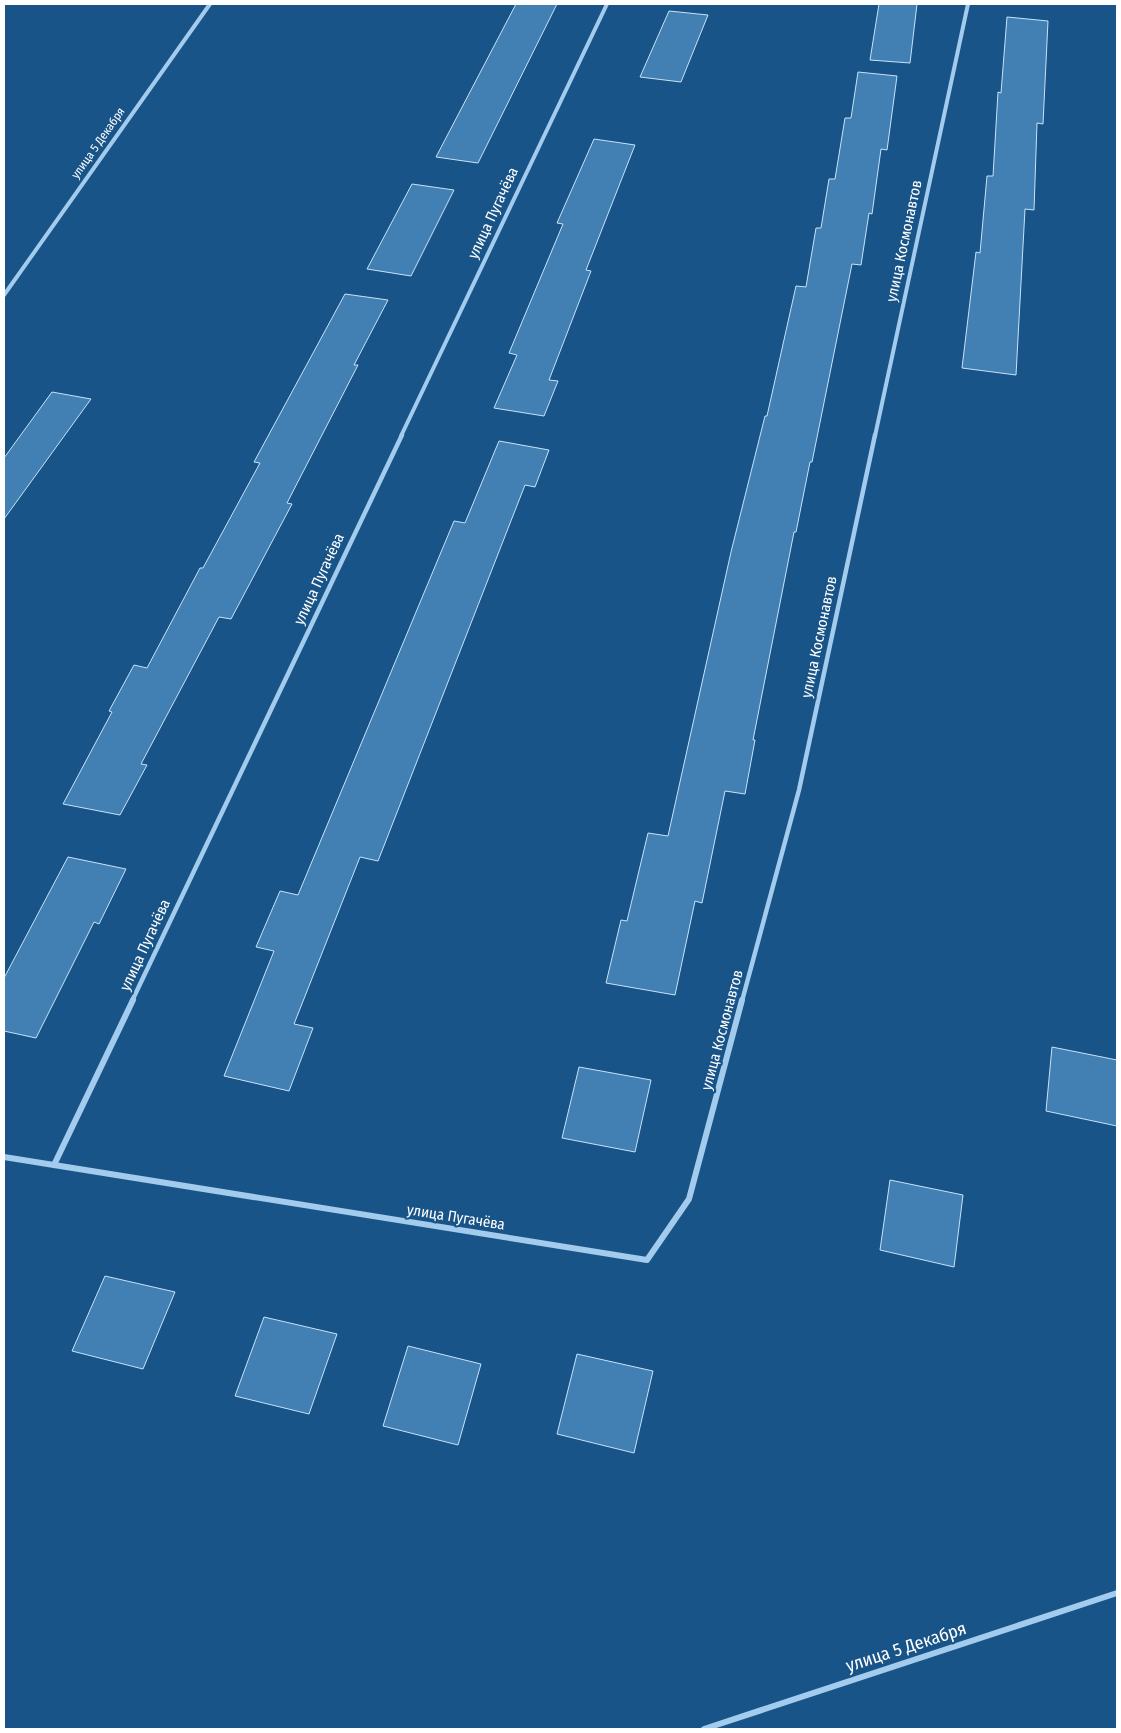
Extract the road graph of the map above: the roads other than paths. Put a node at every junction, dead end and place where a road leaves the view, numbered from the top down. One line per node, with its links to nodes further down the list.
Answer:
1 (210, 4): 4 (street, улица 5 Декабря)
2 (607, 4): 6 (street, улица Пугачёва)
3 (968, 4): 7 (street, улица Космонавтов)
4 (4, 296)
5 (4, 1157): 6 (street, улица Пугачёва)
6 (54, 1165): 7 (street, улица Пугачёва)
7 (647, 1260)
8 (1117, 1593): 9 (street, улица 5 Декабря)
9 (704, 1729)

